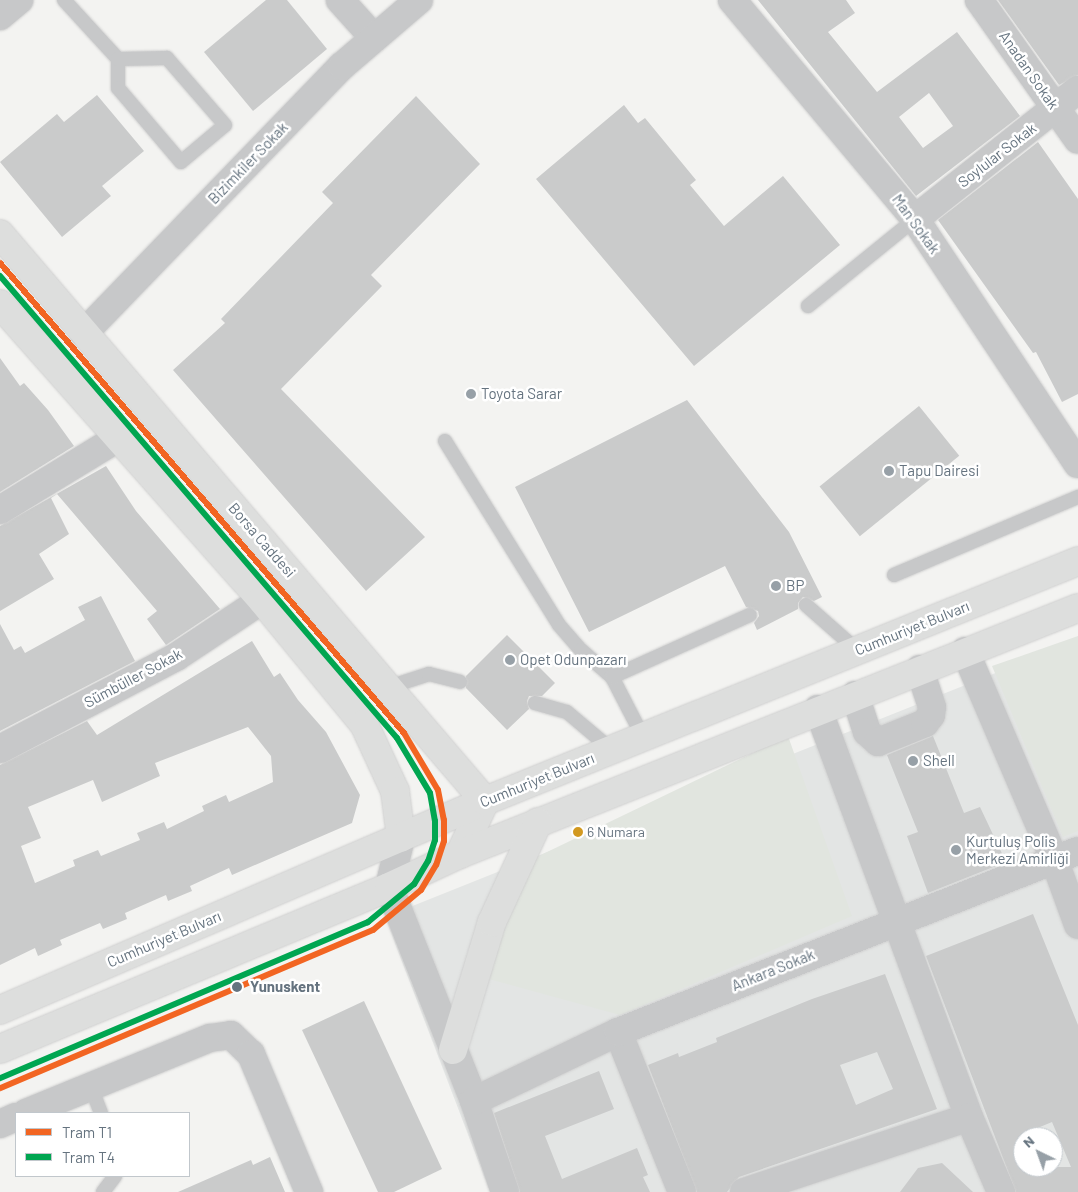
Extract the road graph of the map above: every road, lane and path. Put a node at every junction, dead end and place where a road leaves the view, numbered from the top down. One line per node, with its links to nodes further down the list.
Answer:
1 (19, 0): 7 (street)
2 (64, 0): 9 (lane)
3 (340, 0): 8 (street)
4 (419, 0): 8 (street, Bizimkiler Sokak)
5 (732, 0): 13 (street, Man Sokak)
6 (979, 0): 11 (street, Anadan Sokak)
7 (0, 16)
8 (374, 38): 17 (street, Bizimkiler Sokak)
9 (118, 59): 9 (lane)
10 (1078, 90): 11 (street, Soylular Sokak)
11 (1055, 108): 12 (street, Anadan Sokak); 13 (street, Soylular Sokak)
12 (1078, 140)
13 (915, 219): 16 (lane); 20 (street, Man Sokak)
14 (0, 234): 17 (main road, Borsa Caddesi)
15 (0, 304): 18 (main road)
16 (808, 306)
17 (84, 333): 34 (main road, Borsa Caddesi)
18 (118, 438): 22 (street); 25 (main road)
19 (446, 442): 32 (lane)
20 (1078, 464)
21 (1078, 497): 24 (lane)
22 (0, 510)
23 (1078, 561): 29 (main road, Cumhuriyet Bulvarı)
24 (894, 575)
25 (262, 600): 39 (street, Sümbüller Sokak); 43 (main road)
26 (806, 605): 29 (lane)
27 (1078, 608): 30 (main road)
28 (750, 615): 32 (lane)
29 (857, 650): 38 (main road, Cumhuriyet Bulvarı)
30 (964, 651): 31 (main road); 45 (street)
31 (920, 669): 35 (main road); 35 (street)
32 (612, 678): 38 (lane)
33 (460, 682): 34 (lane)
34 (389, 687): 41 (main road, Borsa Caddesi)
35 (855, 695): 37 (main road)
36 (535, 703): 40 (lane)
37 (818, 709): 42 (main road); 47 (street)
38 (642, 737): 40 (main road, Cumhuriyet Bulvarı)
39 (0, 749)
40 (612, 750): 41 (main road, Cumhuriyet Bulvarı)
41 (485, 801): 43 (main road, Cumhuriyet Bulvarı); 44 (main road)
42 (538, 822): 44 (main road); 52 (main road)
43 (401, 838): 46 (street); 49 (main road, Cumhuriyet Bulvarı)
44 (460, 854): 46 (main road)
45 (1066, 855): 47 (street, Ankara Sokak); 48 (street)
46 (389, 887): 51 (main road); 52 (street)
47 (896, 921): 50 (street, Ankara Sokak); 58 (street)
48 (1078, 925)
49 (0, 1010)
50 (618, 1032): 54 (street, Ankara Sokak); 64 (street)
51 (0, 1048)
52 (453, 1050): 54 (street)
53 (91, 1087): 55 (street); 56 (lane); 62 (street)
54 (474, 1101): 63 (street)
55 (28, 1112)
56 (101, 1112)
57 (15, 1117): 59 (street)
58 (969, 1117): 65 (street); 66 (street)
59 (0, 1124)
60 (114, 1177): 61 (lane)
61 (103, 1192)
62 (309, 1192)
63 (505, 1192)
64 (682, 1192)
65 (744, 1192)
66 (1001, 1192)

